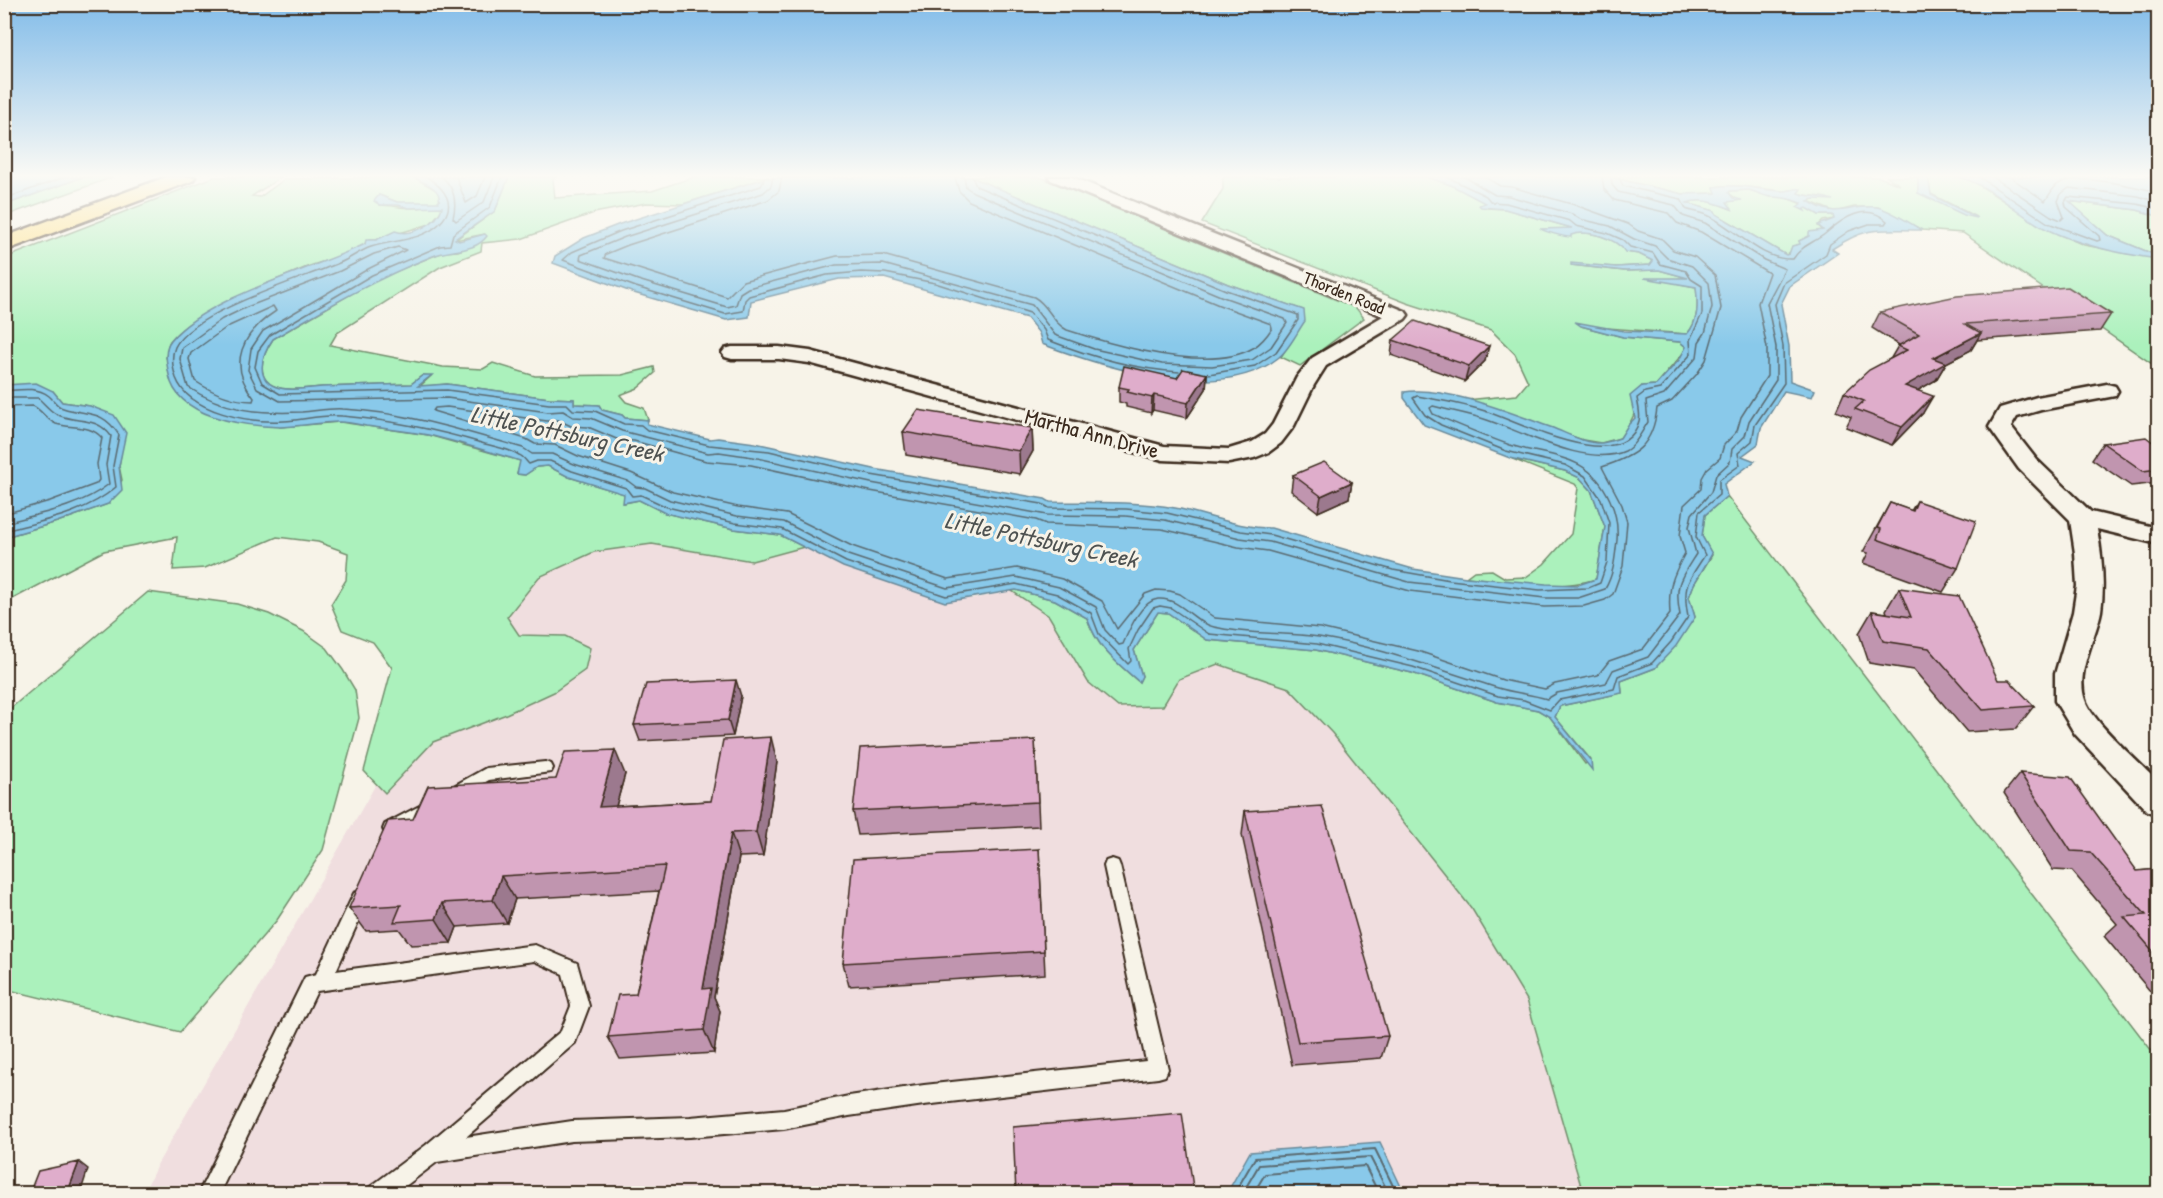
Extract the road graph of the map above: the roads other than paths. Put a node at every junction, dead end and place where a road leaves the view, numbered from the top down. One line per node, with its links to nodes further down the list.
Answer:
1 (36, 233): 3 (highway)
2 (1195, 233): 4 (street, Thorden Road)
3 (4, 245)
4 (1398, 315): 5 (street, Martha Ann Drive)
5 (732, 353)
6 (2108, 391): 7 (street)
7 (2082, 518): 8 (street); 10 (street)
8 (2158, 536)
9 (545, 768): 11 (lane)
10 (2158, 802)
11 (383, 847)
12 (1112, 866): 15 (lane)
13 (369, 878): 14 (lane)
14 (322, 981): 15 (lane); 16 (lane)
15 (433, 1152): 17 (lane)
16 (208, 1194)
17 (377, 1194)

